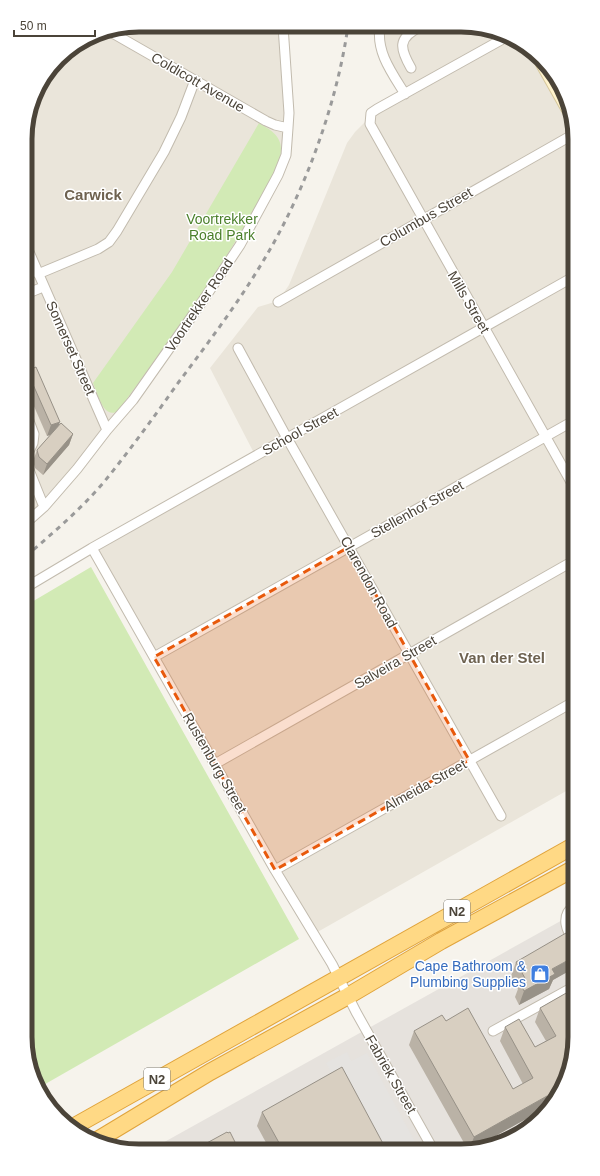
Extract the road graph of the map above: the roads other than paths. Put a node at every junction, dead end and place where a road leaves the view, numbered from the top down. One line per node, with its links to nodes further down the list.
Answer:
1 (283, 32): 9 (street, Voortrekker Road)
2 (380, 32): 8 (street)
3 (410, 32): 6 (street)
4 (116, 35): 7 (street, Coldicott Avenue)
5 (499, 39): 8 (street)
6 (412, 68)
7 (195, 80): 9 (street, Coldicott Avenue); 13 (street)
8 (405, 94): 11 (street, Mills Street)
9 (288, 128): 22 (street, Voortrekker Road)
10 (568, 137): 11 (street, Columbus Street)
11 (422, 219): 17 (street, Columbus Street); 18 (street, Mills Street)
12 (32, 260): 13 (street, Somerset Street)
13 (38, 274): 15 (street, Somerset Street)
14 (568, 280): 18 (street, School Street)
15 (44, 286): 16 (street); 22 (street, Somerset Street)
16 (32, 291)
17 (278, 302)
18 (483, 327): 23 (street, Mills Street); 24 (street, School Street)
19 (238, 348): 24 (street, Clarendon Road)
20 (568, 424): 23 (street, Stellenhof Street)
21 (32, 429): 25 (street)
22 (107, 430): 28 (street, Voortrekker Road)
23 (545, 436): 27 (street, Mills Street); 30 (street, Stellenhof Street)
24 (287, 438): 30 (street, Clarendon Road); 31 (street, School Street)
25 (32, 445)
26 (32, 477): 28 (street)
27 (568, 477)
28 (44, 507): 29 (street, Voortrekker Road)
29 (32, 518)
30 (349, 547): 34 (street, Clarendon Road); 35 (street, Stellenhof Street)
31 (92, 548): 33 (street, School Street); 35 (street, Rustenburg Street)
32 (568, 564): 34 (street, Salveira Street)
33 (32, 584)
34 (409, 654): 37 (street, Clarendon Road); 38 (street, Salveira Street)
35 (154, 657): 38 (street, Rustenburg Street)
36 (568, 705): 37 (street, Almeida Street)
37 (469, 760): 39 (street, Clarendon Road); 41 (street, Almeida Street)
38 (215, 764): 41 (street, Rustenburg Street)
39 (501, 816)
40 (568, 849): 45 (highway, N2)
41 (275, 870): 45 (street, Rustenburg Street)
42 (568, 872): 47 (highway, N2)
43 (568, 913): 44 (street)
44 (568, 930)
45 (338, 978): 47 (street, Fabriek Street); 49 (highway, N2)
46 (568, 990): 48 (street)
47 (348, 996): 50 (highway, N2); 51 (street, Fabriek Street)
48 (493, 1031)
49 (78, 1124)
50 (102, 1137)
51 (430, 1144)

